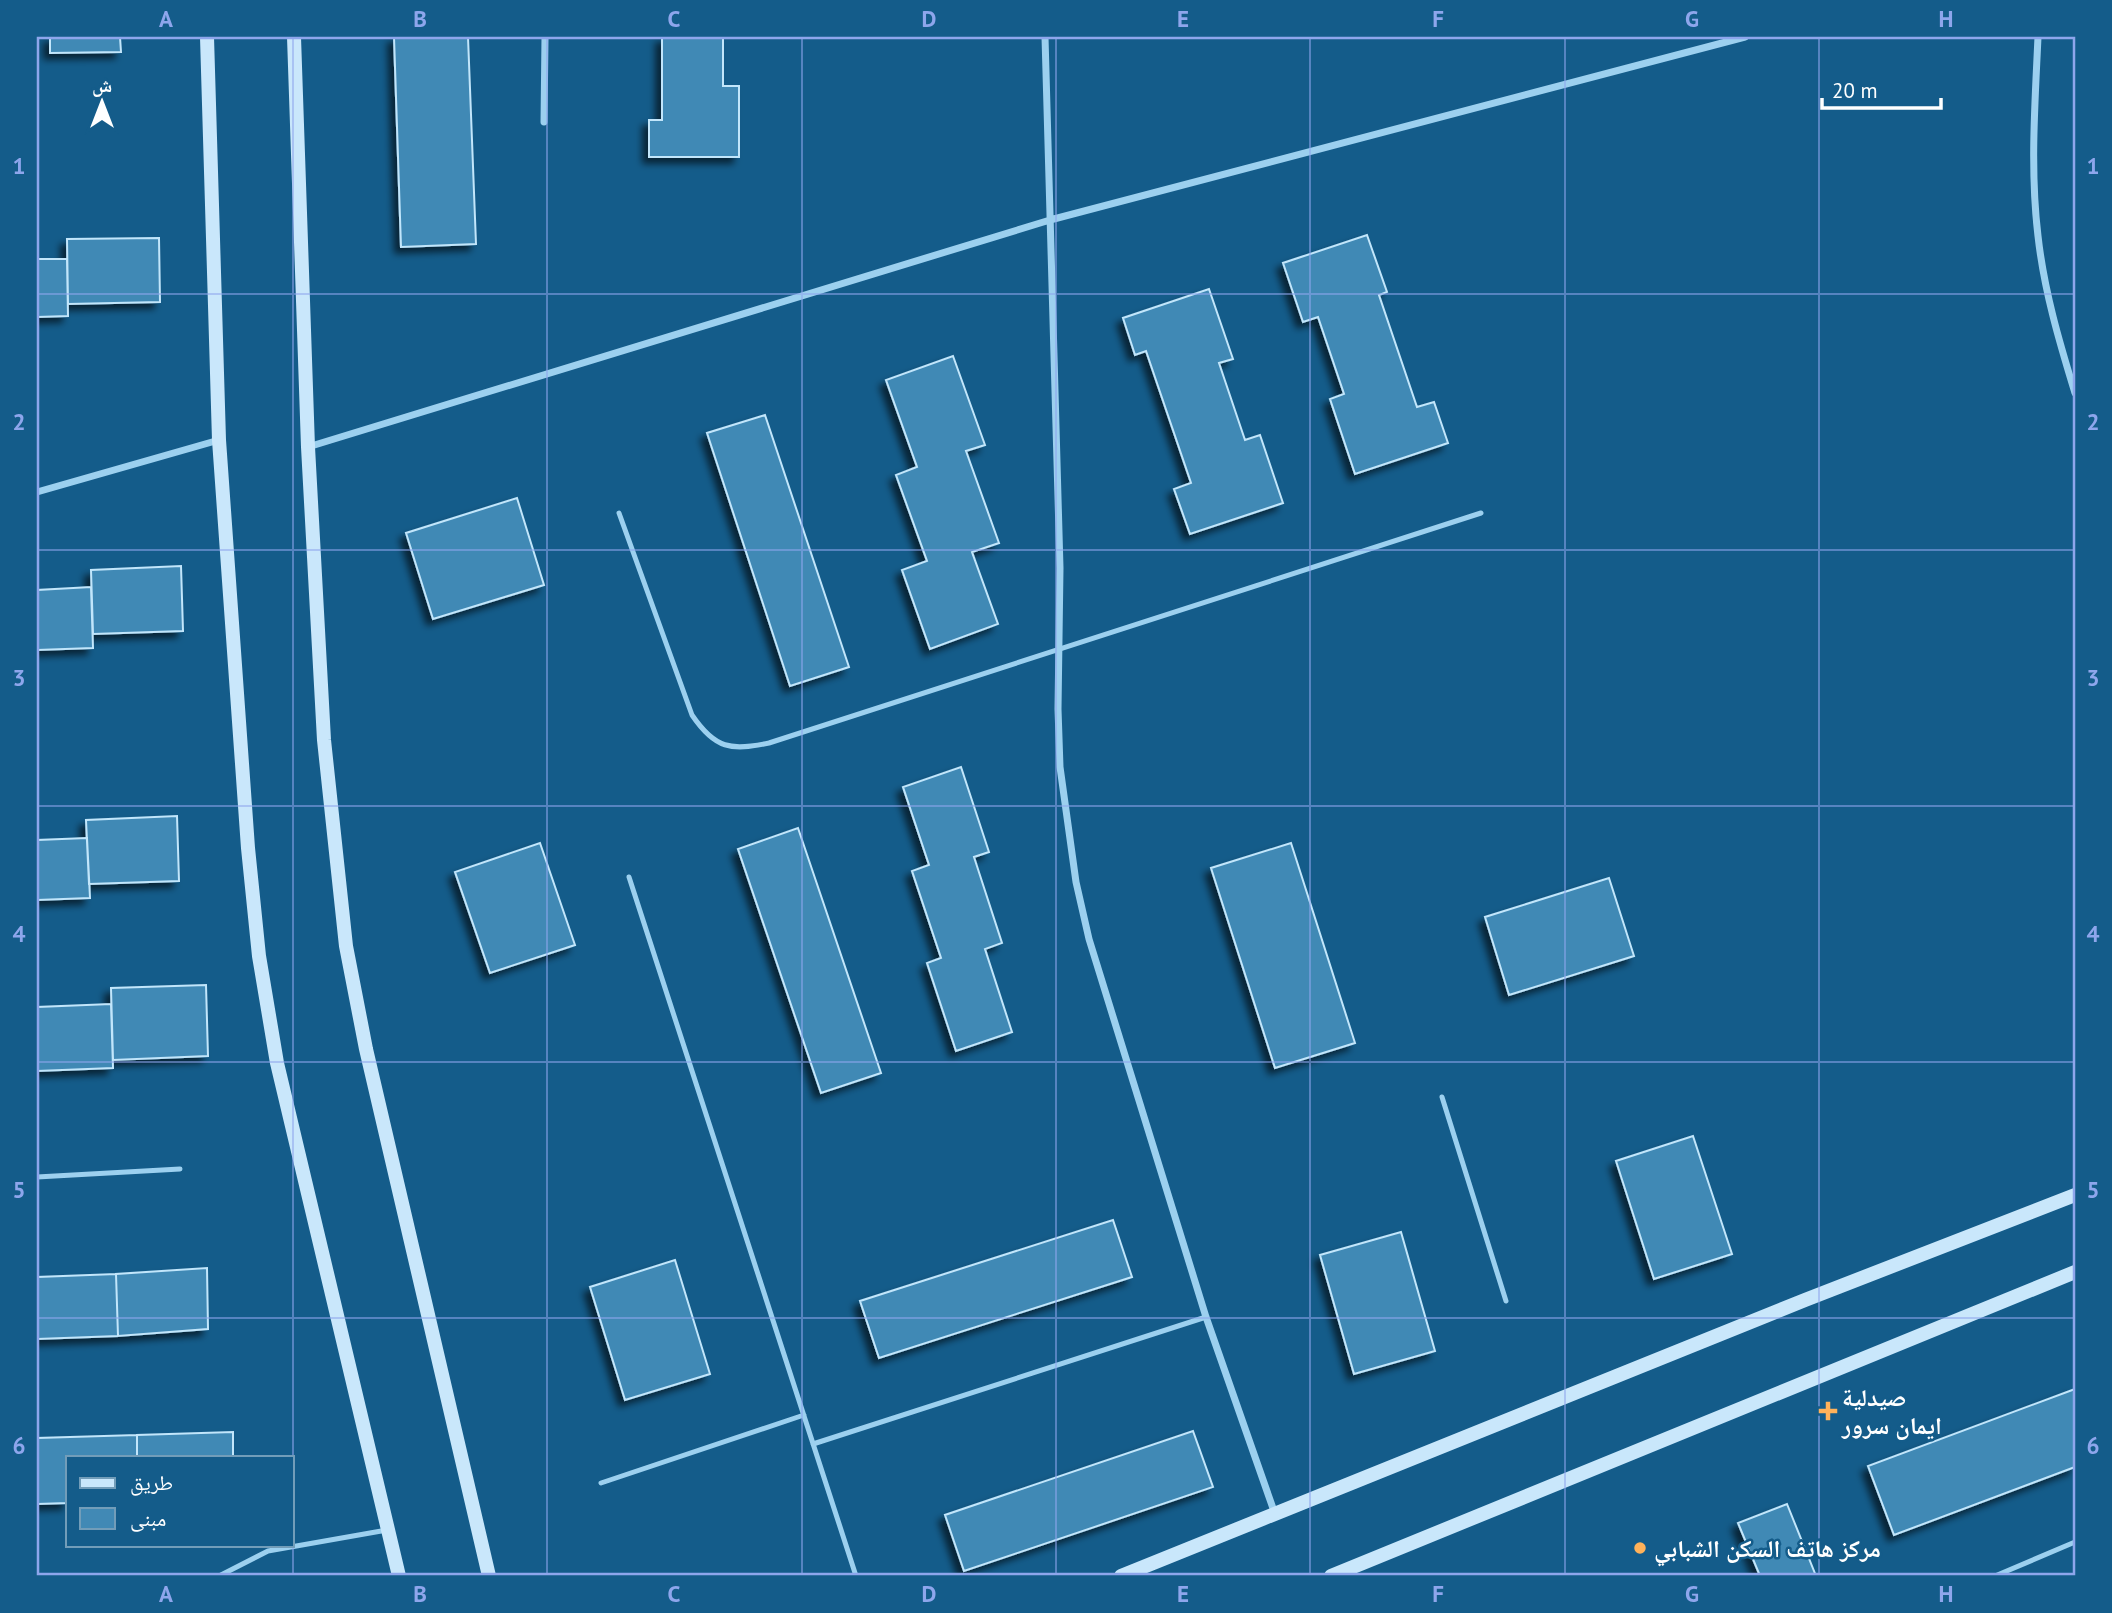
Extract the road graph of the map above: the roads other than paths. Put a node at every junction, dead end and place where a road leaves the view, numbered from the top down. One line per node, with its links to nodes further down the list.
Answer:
1 (207, 37): 10 (main road)
2 (294, 37): 11 (main road)
3 (545, 37): 7 (street)
4 (1045, 37): 8 (street)
5 (1745, 37): 8 (street)
6 (2038, 37): 9 (street)
7 (544, 122)
8 (1050, 220): 11 (street); 15 (street)
9 (2075, 393)
10 (219, 440): 12 (street); 28 (main road)
11 (308, 447): 32 (main road)
12 (37, 492)
13 (620, 513): 15 (lane)
14 (1481, 513): 15 (lane)
15 (1059, 651): 23 (street)
16 (629, 877): 24 (lane)
17 (1442, 1097): 22 (lane)
18 (180, 1169): 19 (lane)
19 (37, 1177)
20 (2075, 1195): 27 (main road)
21 (2075, 1272): 35 (main road)
22 (1506, 1301)
23 (1206, 1317): 25 (lane); 27 (street)
24 (804, 1415): 25 (lane); 26 (lane)
25 (813, 1444): 33 (lane)
26 (601, 1483)
27 (1275, 1514): 34 (main road)
28 (388, 1530): 30 (lane); 31 (main road)
29 (2075, 1542): 36 (lane)
30 (219, 1576)
31 (399, 1576)
32 (489, 1576)
33 (856, 1576)
34 (1121, 1576)
35 (1331, 1576)
36 (1995, 1576)

